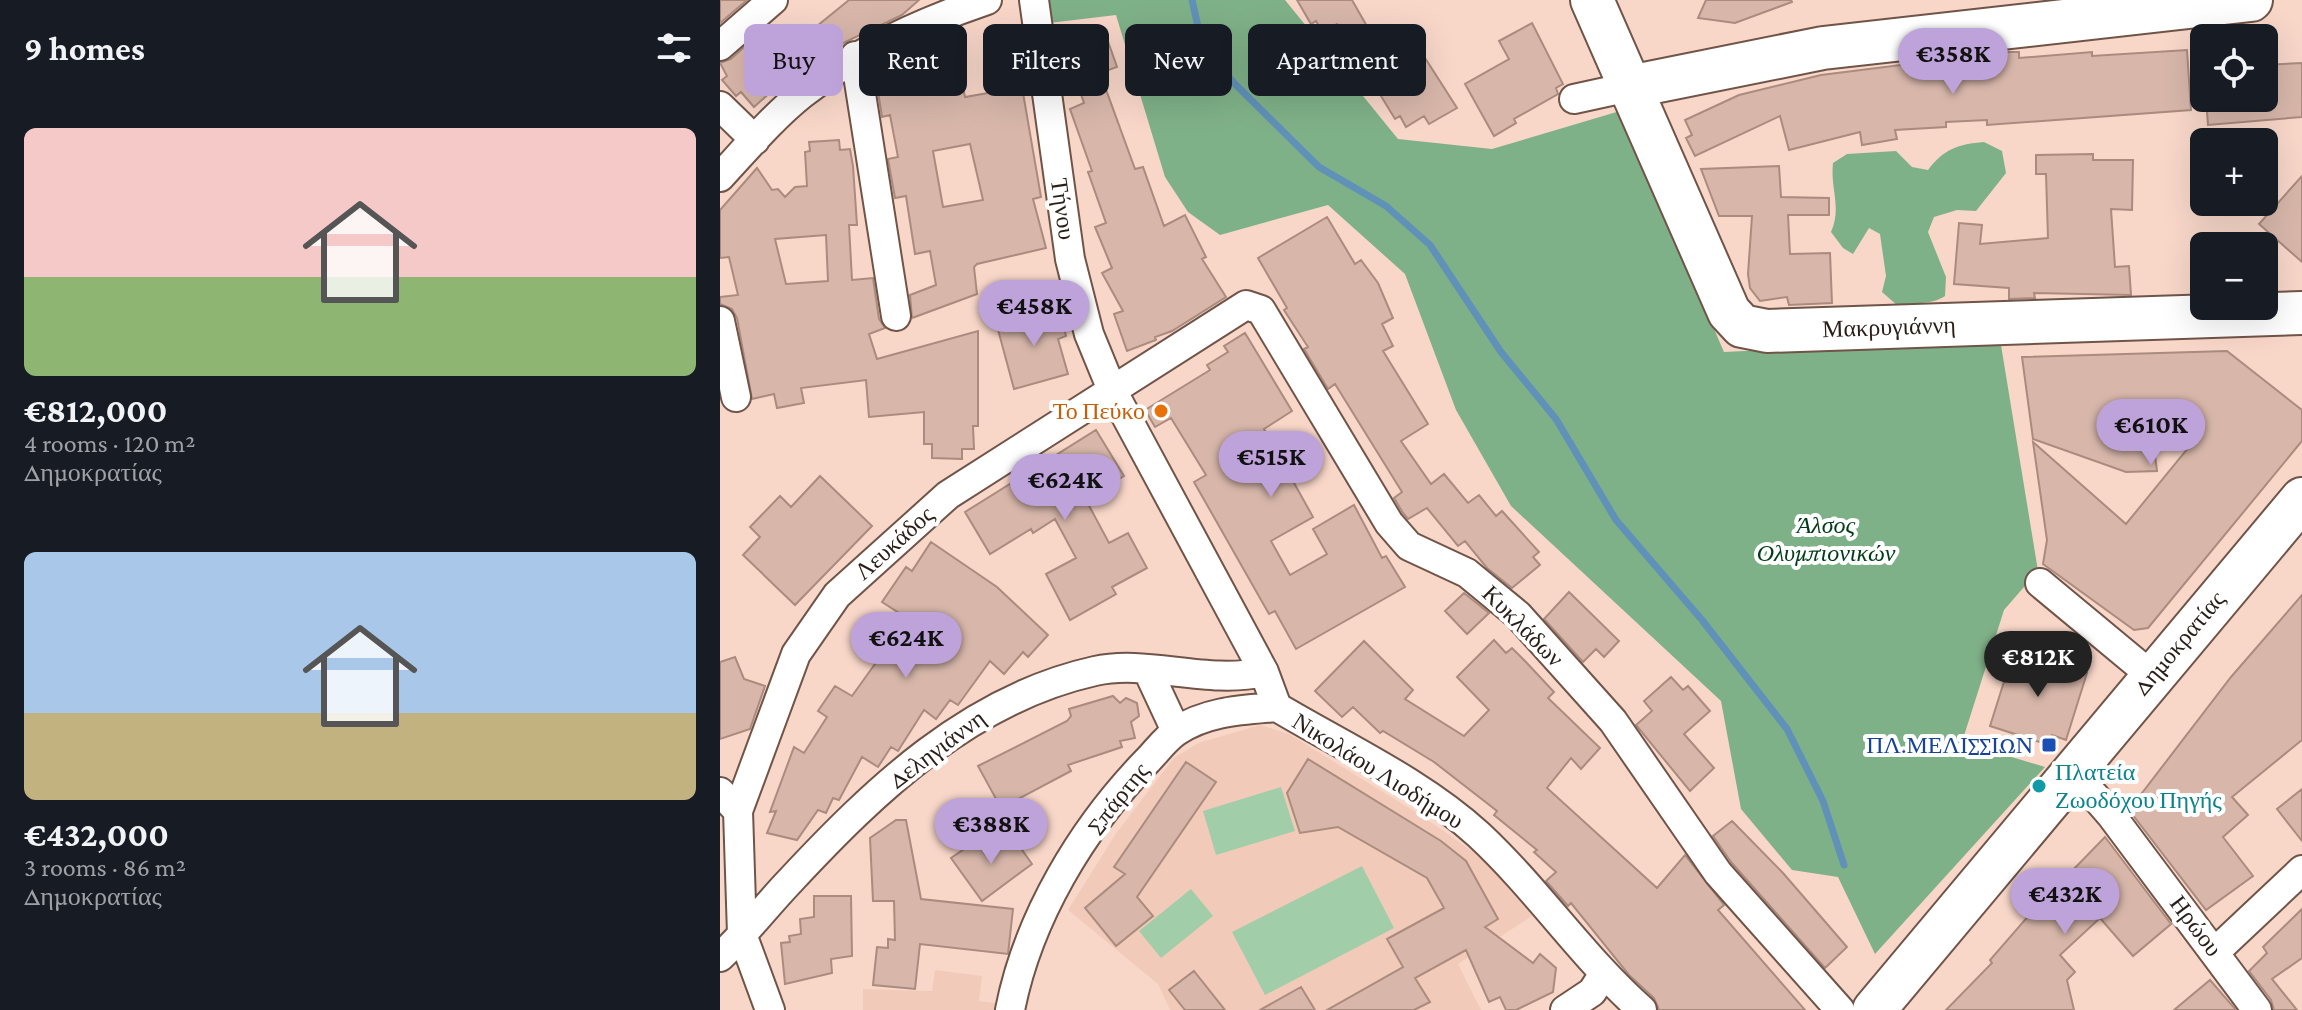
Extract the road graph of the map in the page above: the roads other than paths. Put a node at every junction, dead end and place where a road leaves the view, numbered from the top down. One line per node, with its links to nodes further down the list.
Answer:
1 (773, 0): 7 (street)
2 (987, 0): 8 (street)
3 (1034, 0): 17 (street, Τήνου)
4 (1592, 0): 9 (street)
5 (2251, 0): 6 (street)
6 (2100, 8): 9 (street)
7 (720, 46)
8 (855, 56): 12 (street); 15 (street)
9 (1629, 87): 10 (street); 14 (street, Μακρυγιάννη)
10 (1574, 99)
11 (720, 106): 12 (street)
12 (755, 140): 13 (street)
13 (720, 177)
14 (2302, 313)
15 (896, 316)
16 (720, 321): 18 (street)
17 (1112, 390): 23 (street, Τήνου); 28 (street, Λευκάδος); 38 (street, Κυκλάδων)
18 (736, 397)
19 (2302, 499): 24 (street, Δημοκρατίας)
20 (2302, 536): 27 (street, Δημοκρατίας)
21 (2040, 583): 24 (street)
22 (1148, 671): 23 (street, Δεληγιάννη); 26 (street); 30 (street, Δεληγιάννη)
23 (1264, 672): 25 (street, Τήνου)
24 (2152, 676): 27 (street, Δημοκρατίας)
25 (1277, 707): 26 (street, Σπάρτης); 33 (street, Νικολάου Λιοδήμου)
26 (1176, 731): 35 (street, Σπάρτης)
27 (2080, 778): 31 (street, Ηρώου); 39 (street, Δημοκρατίας); 40 (street, Δημοκρατίας)
28 (729, 802): 30 (street)
29 (2302, 870): 31 (street)
30 (742, 934): 32 (street, Δεληγιάννη); 34 (street)
31 (2215, 952): 41 (street, Ηρώου)
32 (720, 957)
33 (1603, 975): 36 (street); 37 (street, Νικολάου Λιοδήμου)
34 (770, 1010)
35 (1010, 1010)
36 (1565, 1010)
37 (1642, 1010)
38 (1840, 1010)
39 (1874, 1010)
40 (1901, 1010)
41 (2257, 1010)

